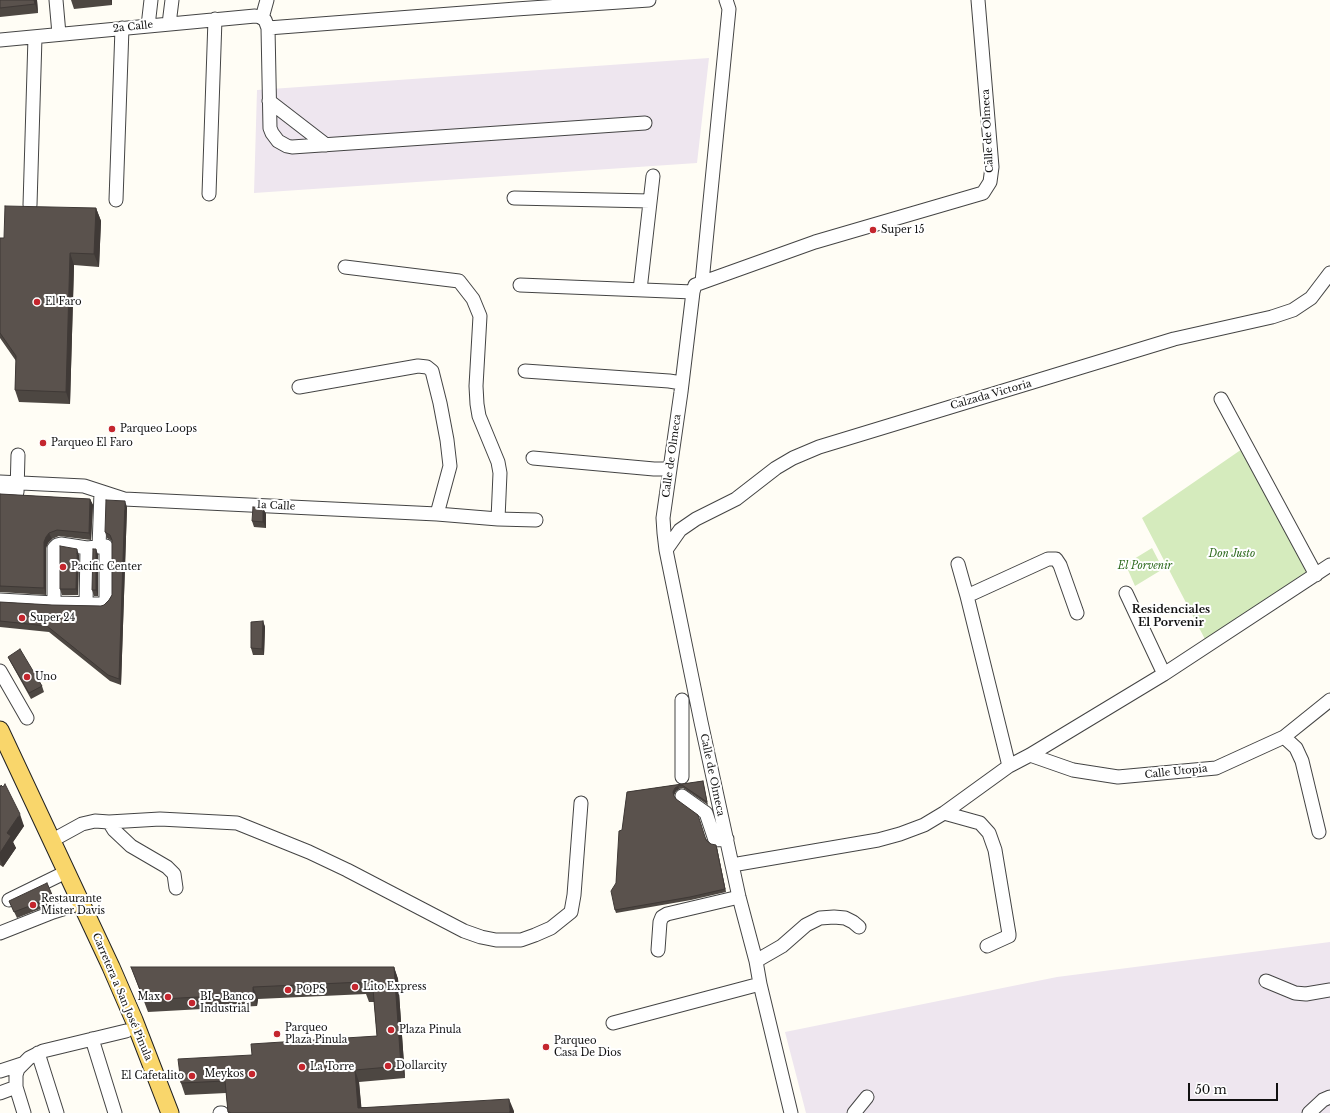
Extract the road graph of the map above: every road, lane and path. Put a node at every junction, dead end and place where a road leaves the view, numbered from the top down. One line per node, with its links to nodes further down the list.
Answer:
1 (56, 0): 13 (street)
2 (150, 0): 11 (street)
3 (172, 0): 10 (street)
4 (267, 0): 9 (street)
5 (649, 0): 9 (street, 2a Calle)
6 (726, 0): 27 (street)
7 (978, 0): 27 (street, Calle de Olmeca)
8 (215, 19): 9 (street, 2a Calle); 10 (street, 2a Calle); 20 (street)
9 (265, 22): 16 (street)
10 (169, 24): 11 (street, 2a Calle)
11 (148, 26): 12 (street, 2a Calle)
12 (122, 28): 13 (street, 2a Calle); 22 (street)
13 (59, 34): 14 (street, 2a Calle)
14 (35, 36): 15 (street, 2a Calle); 24 (street)
15 (0, 40)
16 (269, 101): 18 (street); 18 (street)
17 (645, 123): 18 (street)
18 (326, 145)
19 (653, 176): 23 (street)
20 (209, 194)
21 (514, 198): 23 (street)
22 (116, 200)
23 (650, 201): 29 (street)
24 (30, 205)
25 (345, 267): 43 (street)
26 (1330, 272): 46 (street, Calzada Victoria)
27 (702, 282): 30 (street, Calle de Olmeca)
28 (520, 285): 29 (street)
29 (640, 290): 30 (street)
30 (693, 292): 32 (street, Calle de Olmeca)
31 (525, 371): 32 (street)
32 (675, 382): 37 (street, Calle de Olmeca)
33 (299, 387): 42 (street)
34 (1221, 399): 49 (street)
35 (18, 455): 39 (street)
36 (533, 458): 37 (street)
37 (670, 469): 46 (street, Calle de Olmeca)
38 (0, 482): 39 (street, 1a Calle)
39 (17, 488): 40 (street, 1a Calle); 41 (street, 1a Calle)
40 (0, 492)
41 (104, 493): 42 (street, 1a Calle); 45 (street)
42 (437, 514): 43 (street, 1a Calle)
43 (498, 519): 44 (street, 1a Calle)
44 (536, 520)
45 (97, 547): 53 (street); 54 (street); 54 (street)
46 (666, 550): 61 (street, Calle de Olmeca)
47 (958, 564): 51 (street)
48 (1330, 565): 49 (street)
49 (1316, 575): 57 (street)
50 (1126, 593): 57 (street)
51 (967, 596): 55 (street); 67 (street)
52 (0, 600): 53 (street)
53 (54, 603): 54 (street)
54 (86, 604)
55 (1077, 613)
56 (0, 671): 60 (street)
57 (1164, 674): 66 (street)
58 (682, 700): 62 (street)
59 (1330, 700): 64 (street, Calle Utopia)
60 (27, 718)
61 (701, 722): 62 (street); 74 (street, Calle de Olmeca)
62 (682, 726): 68 (street)
63 (0, 730): 75 (main road, Carretera a San José Pinula)
64 (1284, 737): 66 (street, Calle Utopia); 73 (street)
65 (0, 754): 77 (main road, Carretera a San José Pinula)
66 (1030, 755): 67 (street)
67 (1009, 766): 71 (street)
68 (682, 777)
69 (682, 796): 74 (street)
70 (581, 803): 72 (street)
71 (944, 813): 76 (street); 84 (street)
72 (109, 822): 75 (street); 78 (street)
73 (1319, 832)
74 (726, 839): 76 (street, Calle de Olmeca)
75 (51, 840): 104 (main road, Carretera a San José Pinula)
76 (732, 865): 79 (street, Calle de Olmeca)
77 (58, 876): 80 (street); 81 (main road, Carretera a San José Pinula)
78 (176, 888)
79 (739, 897): 85 (street); 86 (street, Calle de Olmeca)
80 (8, 900)
81 (72, 906): 83 (street); 91 (main road, Carretera a San José Pinula)
82 (859, 927): 86 (street)
83 (0, 934)
84 (987, 946)
85 (658, 950)
86 (756, 961): 88 (street, Calle de Olmeca)
87 (1266, 981): 89 (street)
88 (760, 984): 90 (street); 105 (street, Calle de Olmeca)
89 (1330, 990)
90 (613, 1023)
91 (126, 1031): 92 (street); 103 (main road, Carretera a San José Pinula)
92 (92, 1039): 93 (street); 102 (street)
93 (38, 1053): 94 (street); 101 (street)
94 (22, 1064): 95 (street); 96 (street)
95 (0, 1071)
96 (16, 1087): 97 (street); 100 (street)
97 (0, 1093)
98 (867, 1096): 106 (street)
99 (1330, 1097): 107 (street)
100 (24, 1113)
101 (57, 1113)
102 (115, 1113)
103 (158, 1113)
104 (170, 1113)
105 (791, 1113)
106 (854, 1113)
107 (1309, 1113)

